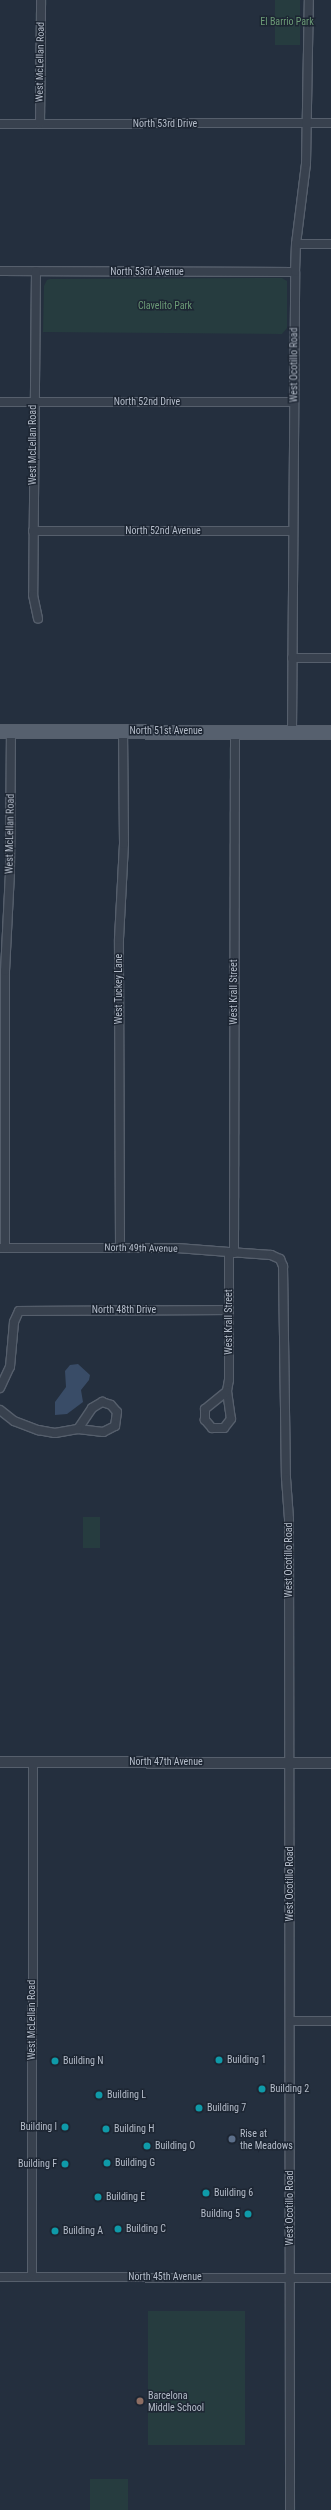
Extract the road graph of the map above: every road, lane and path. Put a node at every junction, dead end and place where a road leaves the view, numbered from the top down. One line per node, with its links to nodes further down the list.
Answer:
1 (41, 0): 6 (street, West McLellan Road)
2 (309, 0): 3 (street, West Ocotillo Road)
3 (307, 123): 4 (street, North 53rd Drive); 6 (street, North 53rd Drive); 7 (street, West Ocotillo Road)
4 (331, 123)
5 (0, 124): 6 (street, North 53rd Drive)
6 (40, 124)
7 (296, 244): 8 (street); 11 (street, West Ocotillo Road)
8 (331, 244)
9 (0, 271): 10 (street, North 53rd Avenue)
10 (36, 271): 11 (street, North 53rd Avenue); 13 (street, West McLellan Road)
11 (295, 272): 14 (street, West Ocotillo Road)
12 (0, 402): 13 (street, North 52nd Drive)
13 (34, 402): 14 (street, North 52nd Drive); 15 (street, West McLellan Road)
14 (294, 402): 16 (street, West Ocotillo Road)
15 (33, 531): 16 (street, North 52nd Avenue); 17 (street, West McLellan Road)
16 (293, 531): 18 (street, West Ocotillo Road)
17 (38, 618)
18 (292, 658): 19 (street); 23 (street, West Ocotillo Road)
19 (331, 658)
20 (5, 731): 21 (main road, North 51st Avenue); 25 (street, West McLellan Road)
21 (124, 731): 22 (main road, North 51st Avenue); 26 (street, West Tuckey Lane)
22 (235, 731): 23 (main road, North 51st Avenue); 27 (street, West Krall Street)
23 (292, 731): 24 (main road, North 51st Avenue)
24 (331, 732)
25 (2, 1248): 26 (street, North 49th Avenue)
26 (120, 1248): 27 (street, North 49th Avenue)
27 (231, 1252): 28 (street, North 49th Avenue); 29 (street, West Krall Street)
28 (280, 1260): 36 (street, West Ocotillo Road)
29 (229, 1310): 30 (street, North 48th Drive); 31 (street, West Krall Street)
30 (0, 1388)
31 (227, 1391): 31 (street, West Krall Street)
32 (0, 1410): 33 (street)
33 (78, 1429): 33 (street)
34 (0, 1762): 35 (street, North 47th Avenue)
35 (33, 1762): 36 (street, North 47th Avenue); 41 (street, West McLellan Road)
36 (290, 1763): 37 (street, North 47th Avenue); 38 (street, West Ocotillo Road)
37 (331, 1763)
38 (290, 2021): 39 (street); 42 (street, West Ocotillo Road)
39 (331, 2021)
40 (0, 2277): 41 (street, North 45th Avenue)
41 (32, 2277): 42 (street, North 45th Avenue)
42 (290, 2278): 43 (street, North 45th Avenue); 44 (street, West Ocotillo Road)
43 (331, 2278)
44 (290, 2510)

